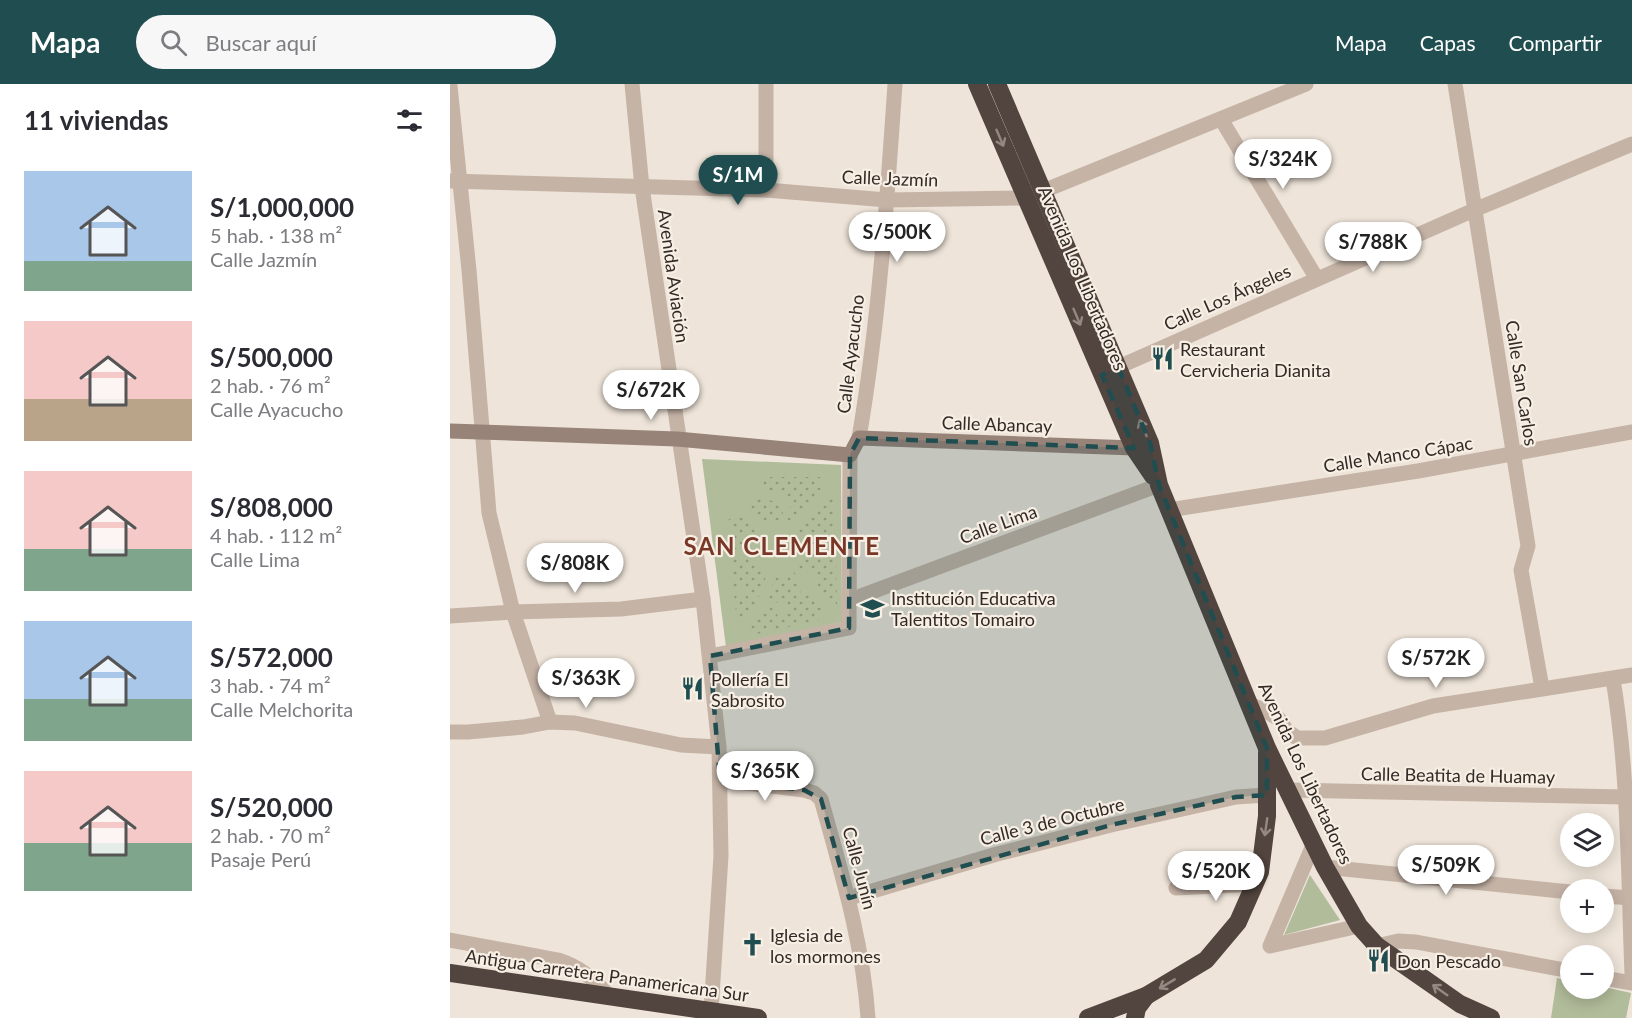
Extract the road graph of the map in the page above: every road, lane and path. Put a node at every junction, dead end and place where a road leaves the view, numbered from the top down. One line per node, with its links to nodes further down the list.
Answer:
1 (632, 84): 12 (street, Avenida Aviación)
2 (766, 84): 13 (street)
3 (895, 84): 15 (street, Calle Ayacucho)
4 (977, 84): 14 (highway, Avenida Los Libertadores, one-way to 14)
5 (997, 84): 14 (highway, Avenida Los Libertadores)
6 (1306, 84): 9 (street, Calle Jazmín)
7 (1455, 84): 16 (street, Calle San Carlos)
8 (450, 86): 11 (street)
9 (1221, 119): 14 (street, Calle Jazmín); 17 (street)
10 (1632, 144): 16 (street, Calle Los Ángeles)
11 (454, 181): 12 (street, Calle Jazmín); 20 (street)
12 (642, 187): 13 (street, Calle Jazmín); 23 (street, Avenida Aviación)
13 (766, 190): 15 (street, Calle Jazmín)
14 (1035, 195): 15 (street, Calle Jazmín); 18 (highway, Avenida Los Libertadores)
15 (887, 200): 22 (street, Calle Ayacucho)
16 (1474, 210): 17 (street, Calle Los Ángeles); 26 (street, Calle San Carlos)
17 (1317, 279): 18 (street, Calle Los Ángeles)
18 (1110, 371): 24 (highway, Avenida Los Libertadores); 27 (highway, Avenida Los Libertadores, one-way to 18)
19 (450, 432): 20 (street)
20 (483, 432): 23 (street); 31 (street)
21 (1632, 432): 26 (street, Calle Manco Cápac)
22 (859, 438): 24 (street, Calle Abancay); 25 (street, Calle Ayacucho)
23 (677, 439): 25 (street); 29 (street, Avenida Aviación)
24 (1134, 448): 27 (highway, Avenida Los Libertadores)
25 (850, 454): 30 (street, Calle Ayacucho)
26 (1514, 454): 28 (street, Calle Manco Cápac); 36 (street, Calle San Carlos)
27 (1159, 484): 28 (highway, Avenida Los Libertadores); 30 (street, Calle Lima)
28 (1169, 510): 37 (highway, Avenida Los Libertadores)
29 (702, 599): 31 (street); 33 (street, Avenida Aviación)
30 (850, 600): 33 (street, Calle Ayacucho)
31 (513, 612): 32 (street); 38 (street)
32 (450, 616)
33 (710, 656): 40 (street, Avenida Aviación)
34 (1632, 675): 35 (street)
35 (1613, 679): 36 (street); 44 (street)
36 (1542, 688): 37 (street)
37 (1250, 704): 41 (highway, Avenida Los Libertadores)
38 (550, 722): 39 (street); 40 (street)
39 (450, 732)
40 (719, 747): 42 (street, Avenida Aviación)
41 (1267, 748): 43 (highway); 45 (highway, Avenida Los Libertadores)
42 (720, 780): 52 (street, Calle Junín); 64 (street, Avenida Aviación)
43 (1267, 795): 45 (highway); 48 (highway, one-way to 48); 52 (street, Calle 3 de Octubre)
44 (1626, 797): 45 (street, Calle Beatita de Huamay); 53 (street)
45 (1293, 798): 46 (highway, Avenida Los Libertadores)
46 (1314, 843): 47 (highway, Avenida Los Libertadores); 54 (street)
47 (1325, 867): 50 (street); 54 (highway, Avenida Los Libertadores)
48 (1255, 884): 49 (street); 63 (highway, one-way to 63)
49 (1176, 888)
50 (1560, 891)
51 (1614, 897): 53 (street)
52 (849, 898): 67 (street, Calle Junín)
53 (1630, 898): 59 (street)
54 (1359, 926): 56 (highway, Avenida Los Libertadores)
55 (450, 940): 62 (street)
56 (1377, 946): 57 (street); 65 (highway, Avenida Los Libertadores, one-way to 56)
57 (1560, 969)
58 (450, 973): 62 (highway, Antigua Carretera Panamericana Sur)
59 (1632, 974)
60 (1614, 980): 61 (street)
61 (1632, 983)
62 (609, 996): 64 (highway, Antigua Carretera Panamericana Sur)
63 (1146, 996): 68 (highway); 69 (highway)
64 (711, 1011): 66 (highway, Antigua Carretera Panamericana Sur)
65 (1463, 1011): 70 (highway, Avenida Los Libertadores)
66 (758, 1018)
67 (868, 1018)
68 (1088, 1018)
69 (1135, 1018)
70 (1491, 1018)

